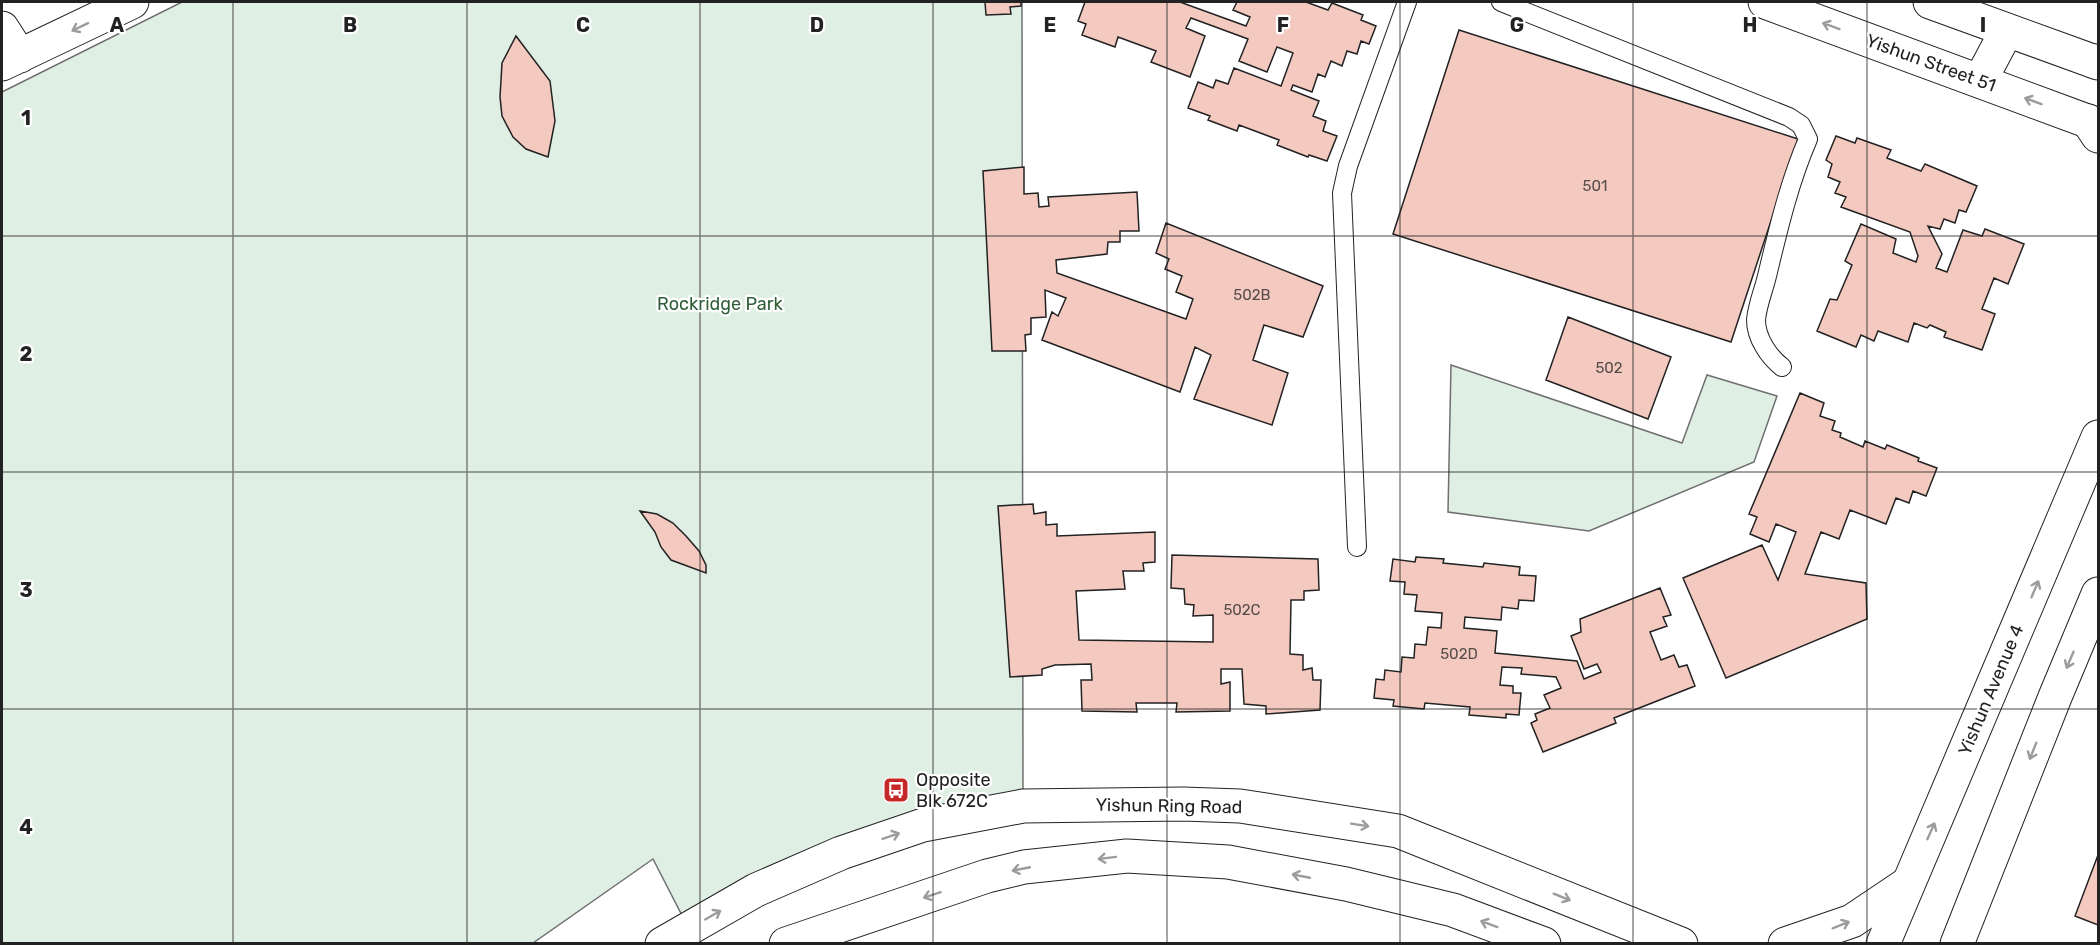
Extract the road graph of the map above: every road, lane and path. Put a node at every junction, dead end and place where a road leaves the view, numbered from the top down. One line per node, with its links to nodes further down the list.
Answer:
1 (132, 2): 8 (main road, one-way to 8)
2 (1407, 2): 14 (lane)
3 (1501, 2): 12 (lane)
4 (1765, 2): 10 (main road, Yishun Street 51, one-way to 4)
5 (1930, 2): 7 (main road)
6 (2, 28): 8 (main road)
7 (2007, 30): 9 (main road); 10 (main road)
8 (11, 60)
9 (2097, 62)
10 (1980, 81): 11 (main road, Yishun Street 51, one-way to 10)
11 (2095, 127)
12 (1782, 367)
13 (2098, 437): 16 (main road, Yishun Avenue 4, one-way to 13)
14 (1357, 547)
15 (2098, 594): 23 (main road, one-way to 23)
16 (1907, 884): 21 (main road, one-way to 16); 22 (main road, Yishun Avenue 4)
17 (662, 944): 20 (main road, Yishun Ring Road, one-way to 20)
18 (786, 944): 19 (main road, one-way to 18)
19 (1545, 944)
20 (1681, 944)
21 (1785, 944)
22 (1883, 944)
23 (1957, 944)

